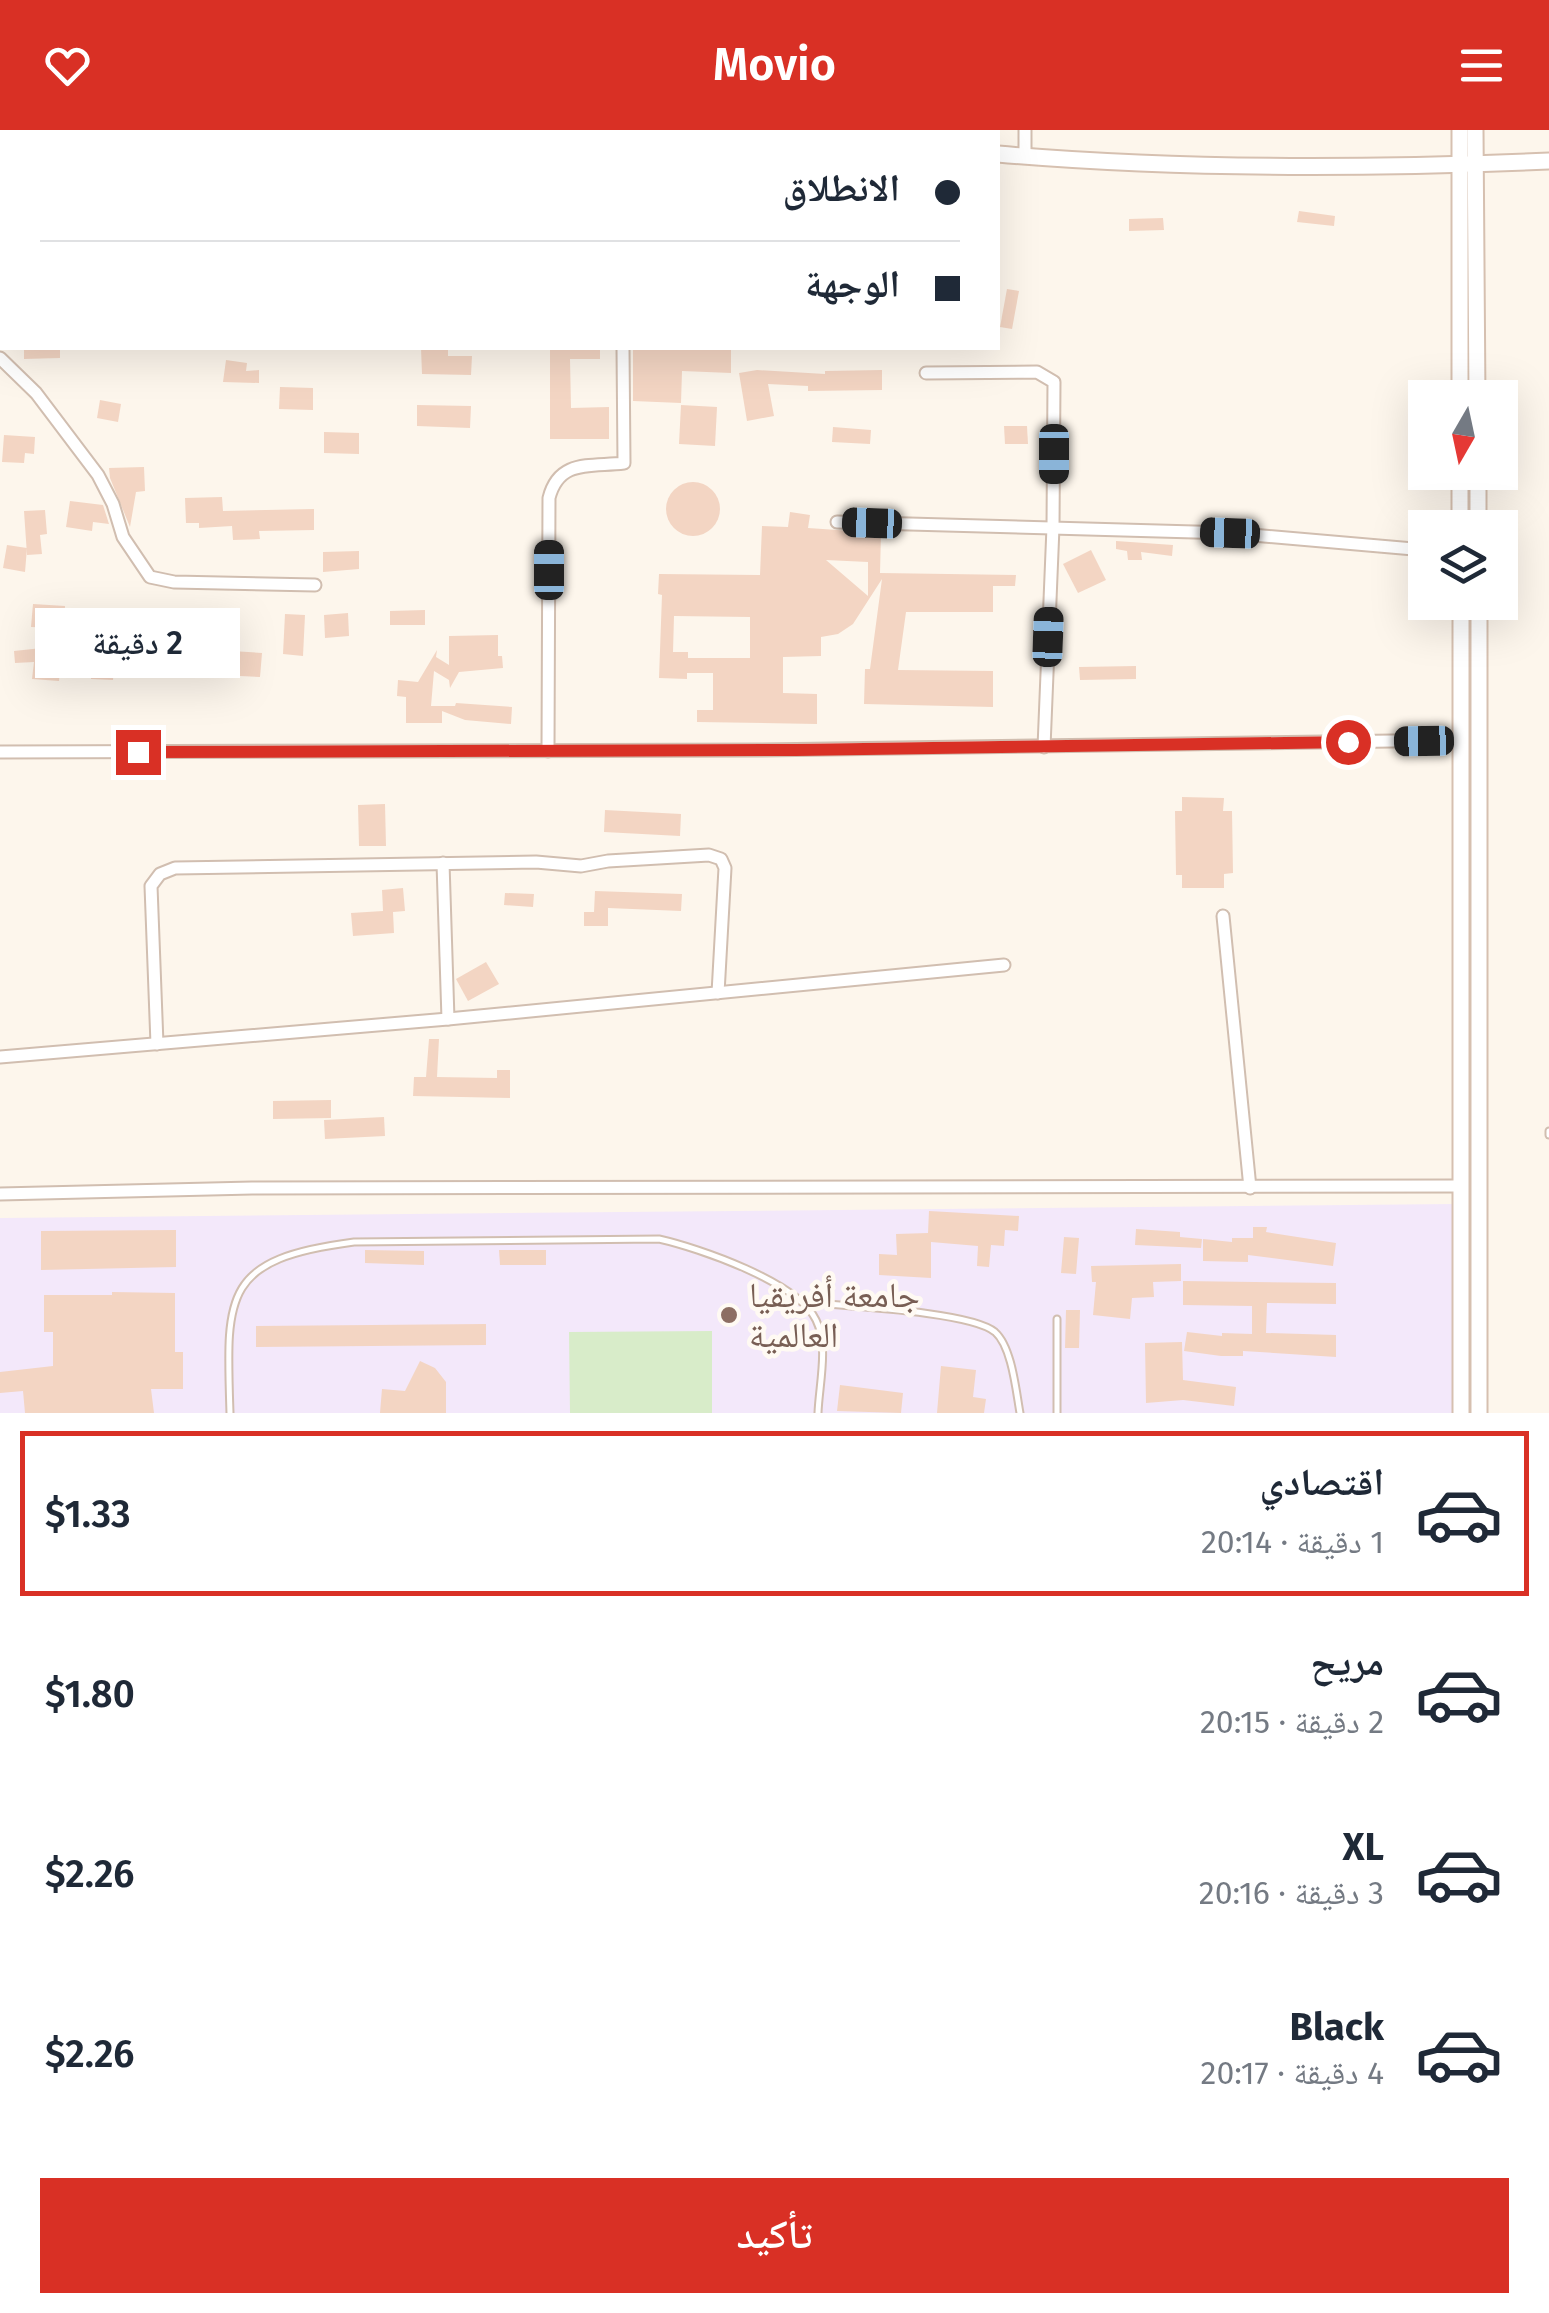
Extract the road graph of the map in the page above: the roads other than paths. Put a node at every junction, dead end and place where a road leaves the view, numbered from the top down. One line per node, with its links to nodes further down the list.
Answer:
1 (1025, 130): 5 (street)
2 (1460, 130): 7 (street)
3 (1475, 130): 7 (street)
4 (1000, 154): 5 (street)
5 (1026, 157): 7 (street)
6 (1549, 161): 7 (street)
7 (1468, 163): 11 (street); 12 (street)
8 (623, 350): 21 (street)
9 (0, 358): 16 (street)
10 (926, 373): 14 (street)
11 (1461, 380)
12 (1477, 380)
13 (837, 522): 14 (street)
14 (1053, 527): 15 (street); 20 (street)
15 (1408, 549)
16 (315, 585)
17 (1461, 620): 19 (street)
18 (1479, 620): 40 (street)
19 (1462, 740): 20 (street); 30 (street)
20 (1044, 747): 21 (street)
21 (548, 751): 22 (street)
22 (0, 752)
23 (443, 863): 26 (street); 27 (street); 28 (street)
24 (1223, 916): 31 (street)
25 (1004, 965): 26 (street)
26 (718, 992): 27 (street)
27 (448, 1019): 28 (street)
28 (157, 1044): 29 (street)
29 (0, 1057)
30 (1460, 1186): 31 (street); 39 (street)
31 (1250, 1188): 32 (street)
32 (0, 1194)
33 (800, 1302): 35 (lane); 36 (lane); 37 (lane)
34 (1057, 1319): 38 (lane)
35 (230, 1413)
36 (818, 1413)
37 (1020, 1413)
38 (1056, 1413)
39 (1461, 1413)
40 (1479, 1413)

